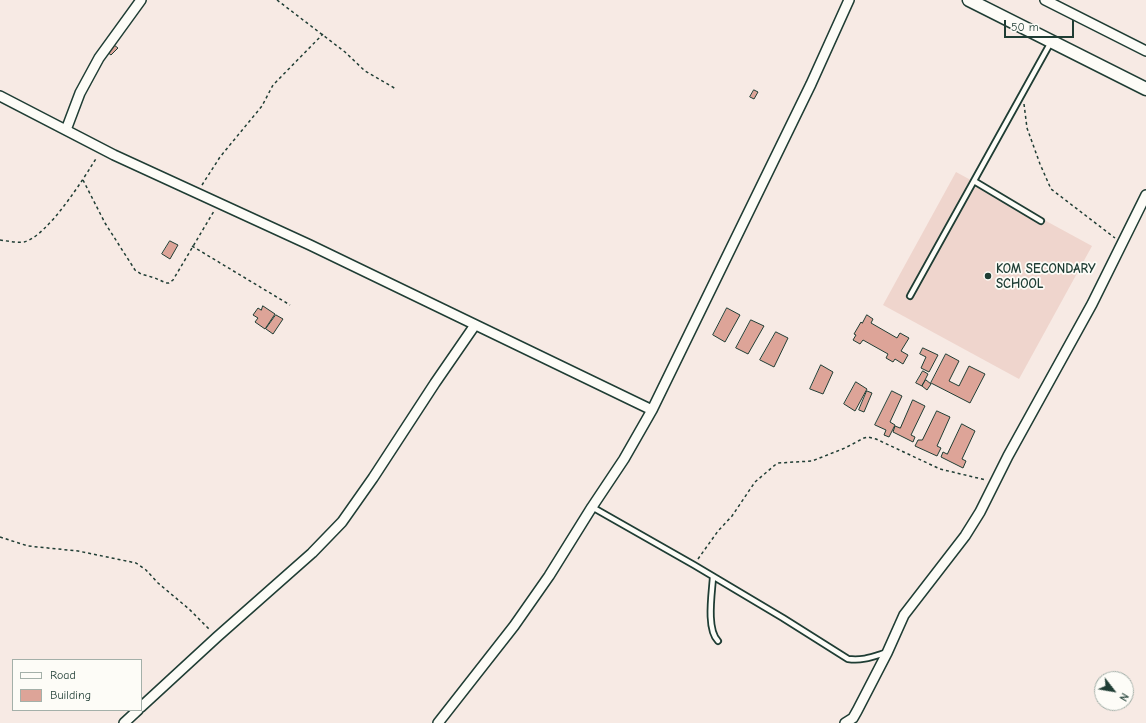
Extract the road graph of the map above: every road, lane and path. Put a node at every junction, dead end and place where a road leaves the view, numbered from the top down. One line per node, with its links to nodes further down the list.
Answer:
1 (141, 0): 13 (street)
2 (277, 0): 6 (path)
3 (849, 0): 27 (street)
4 (969, 0): 7 (main road)
5 (1045, 0): 8 (street)
6 (322, 34): 9 (path); 17 (path)
7 (1051, 41): 10 (main road); 11 (lane)
8 (1146, 51)
9 (396, 89)
10 (1146, 89)
11 (1022, 94): 16 (lane); 22 (path)
12 (0, 96): 13 (street)
13 (66, 130): 14 (street)
14 (102, 149): 15 (path); 17 (street)
15 (83, 180): 21 (path); 23 (path)
16 (974, 181): 20 (lane); 24 (lane)
17 (197, 193): 19 (street)
18 (1146, 195): 22 (street)
19 (218, 203): 23 (path); 26 (street)
20 (1042, 221)
21 (0, 240)
22 (1123, 244): 28 (street)
23 (192, 246): 25 (path)
24 (910, 296)
25 (290, 305)
26 (475, 325): 27 (street); 33 (street)
27 (652, 410): 29 (street)
28 (994, 482): 31 (path); 35 (street)
29 (592, 508): 31 (lane); 39 (street)
30 (0, 537): 33 (path)
31 (694, 565): 32 (lane)
32 (713, 577): 34 (lane); 35 (lane)
33 (217, 637): 36 (street)
34 (718, 641)
35 (887, 652): 40 (street)
36 (142, 706)
37 (137, 711): 38 (street)
38 (124, 723)
39 (438, 723)
40 (845, 723)

